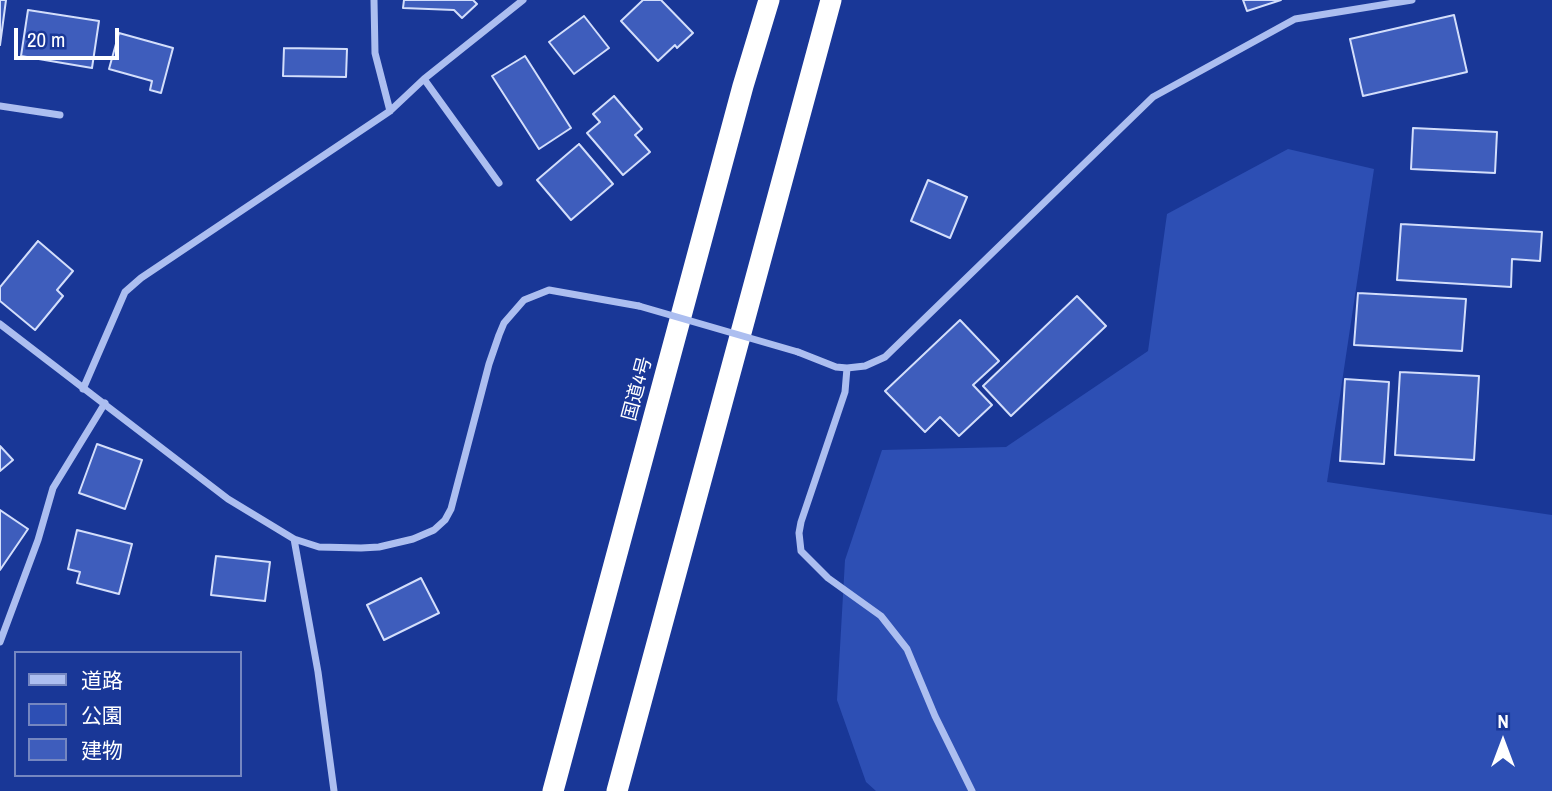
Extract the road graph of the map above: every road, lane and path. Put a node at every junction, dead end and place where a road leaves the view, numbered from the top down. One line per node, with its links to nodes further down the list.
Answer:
1 (374, 0): 8 (street)
2 (523, 0): 6 (street)
3 (769, 0): 18 (highway, 国道4号)
4 (831, 0): 19 (highway)
5 (1412, 0): 12 (street)
6 (424, 79): 8 (street); 10 (street)
7 (0, 106): 9 (street)
8 (390, 111): 13 (street)
9 (60, 115)
10 (499, 183)
11 (0, 324): 13 (street)
12 (847, 368): 15 (street, bridge); 20 (street)
13 (83, 389): 14 (street)
14 (105, 403): 15 (street); 16 (street)
15 (294, 539): 17 (street)
16 (0, 642)
17 (334, 791)
18 (554, 791)
19 (617, 791)
20 (972, 791)

